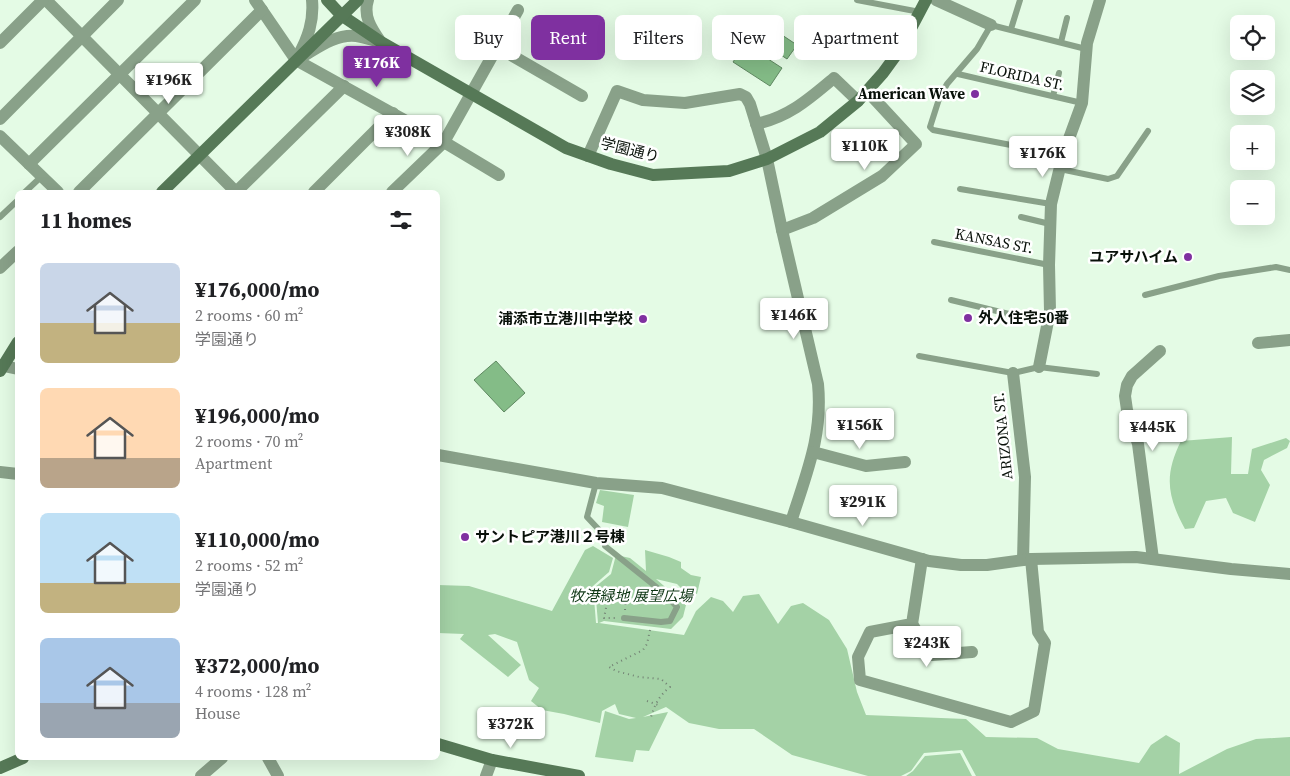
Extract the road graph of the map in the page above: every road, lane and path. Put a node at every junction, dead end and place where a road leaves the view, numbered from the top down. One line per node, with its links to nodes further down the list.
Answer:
1 (44, 0): 21 (street); 24 (street)
2 (118, 0): 21 (street)
3 (195, 0): 31 (street)
4 (312, 0): 26 (street)
5 (327, 0): 16 (street, 学園通り)
6 (358, 0): 16 (street)
7 (368, 0): 22 (street)
8 (857, 0): 15 (lane)
9 (926, 0): 15 (street, 学園通り)
10 (936, 0): 19 (street)
11 (1020, 0): 20 (lane)
12 (1100, 0): 25 (street)
13 (258, 5): 26 (street); 39 (street)
14 (518, 10): 17 (street)
15 (920, 12): 33 (street, 学園通り)
16 (341, 15): 22 (street, 学園通り); 26 (street)
17 (515, 15)
18 (1067, 18): 23 (lane)
19 (991, 25): 20 (lane); 30 (lane)
20 (1011, 29): 23 (lane)
21 (81, 37): 31 (street); 41 (street)
22 (381, 42): 26 (street); 34 (street, 学園通り)
23 (1061, 42): 25 (lane)
24 (0, 43)
25 (1086, 49): 38 (street)
26 (296, 60): 32 (street); 46 (street)
27 (490, 60): 34 (street)
28 (518, 60): 35 (street)
29 (1059, 73): 36 (lane)
30 (958, 74): 36 (lane, FLORIDA ST.); 47 (lane)
31 (119, 76): 39 (street); 50 (street)
32 (344, 86): 40 (street); 60 (street)
33 (868, 91): 37 (street, 学園通り); 68 (street)
34 (471, 94): 45 (street); 48 (street, 学園通り)
35 (582, 96)
36 (1054, 96): 38 (lane, FLORIDA ST.)
37 (858, 101): 42 (street); 49 (street, 学園通り)
38 (1082, 103): 47 (street)
39 (157, 113): 46 (street); 57 (street)
40 (393, 113): 45 (street); 61 (street)
41 (0, 119)
42 (756, 124): 48 (street); 49 (street)
43 (1148, 131): 51 (lane)
44 (0, 136): 50 (street)
45 (444, 142): 52 (street); 62 (street)
46 (199, 155): 58 (street); 59 (street)
47 (1063, 155): 51 (street)
48 (588, 156): 49 (street, 学園通り)
49 (767, 159): 68 (street)
50 (29, 164): 53 (street)
51 (1060, 169): 64 (street)
52 (499, 175)
53 (42, 176): 55 (lane); 56 (street)
54 (960, 189): 64 (lane)
55 (27, 190)
56 (56, 190)
57 (81, 190)
58 (164, 190)
59 (234, 190)
60 (238, 190)
61 (316, 190)
62 (394, 190)
63 (15, 203): 65 (lane)
64 (1051, 204): 67 (street)
65 (0, 217)
66 (1021, 217): 67 (lane)
67 (1050, 224): 71 (street)
68 (782, 230): 87 (street)
69 (934, 242): 71 (lane, KANSAS ST.)
70 (15, 255): 72 (street)
71 (1049, 265): 76 (street)
72 (0, 268)
73 (1290, 270): 74 (lane)
74 (1145, 295)
75 (951, 300): 76 (lane)
76 (1047, 322): 83 (street)
77 (1290, 340): 78 (street)
78 (1258, 343)
79 (15, 346): 82 (street)
80 (1160, 351): 95 (street)
81 (919, 356): 85 (lane, ARIZONA ST.)
82 (1, 367): 84 (street)
83 (1038, 367): 85 (lane); 86 (lane)
84 (15, 369)
85 (1012, 373): 96 (street, ARIZONA ST.)
86 (1097, 374)
87 (813, 452): 89 (street); 93 (street)
88 (440, 455): 92 (street)
89 (905, 462)
90 (0, 472): 91 (street)
91 (15, 474)
92 (596, 483): 93 (street); 98 (lane)
93 (791, 522): 94 (street)
94 (922, 559): 96 (street); 101 (street)
95 (1153, 559): 96 (street); 97 (street)
96 (1027, 560): 101 (street, ARIZONA ST.)
97 (1290, 574)
98 (646, 580): 100 (path); 100 (lane)
99 (606, 604): 100 (path)
100 (624, 618)
101 (912, 624): 103 (street)
102 (650, 630): 105 (path)
103 (972, 652)
104 (648, 701): 105 (path)
105 (656, 704): 106 (path); 107 (path)
106 (661, 706)
107 (651, 717)
108 (440, 745): 112 (street)
109 (18, 760): 113 (street)
110 (220, 760): 114 (street)
111 (269, 760): 115 (street)
112 (492, 760): 116 (street); 117 (street)
113 (0, 768)
114 (202, 776)
115 (278, 776)
116 (486, 776)
117 (579, 776)

